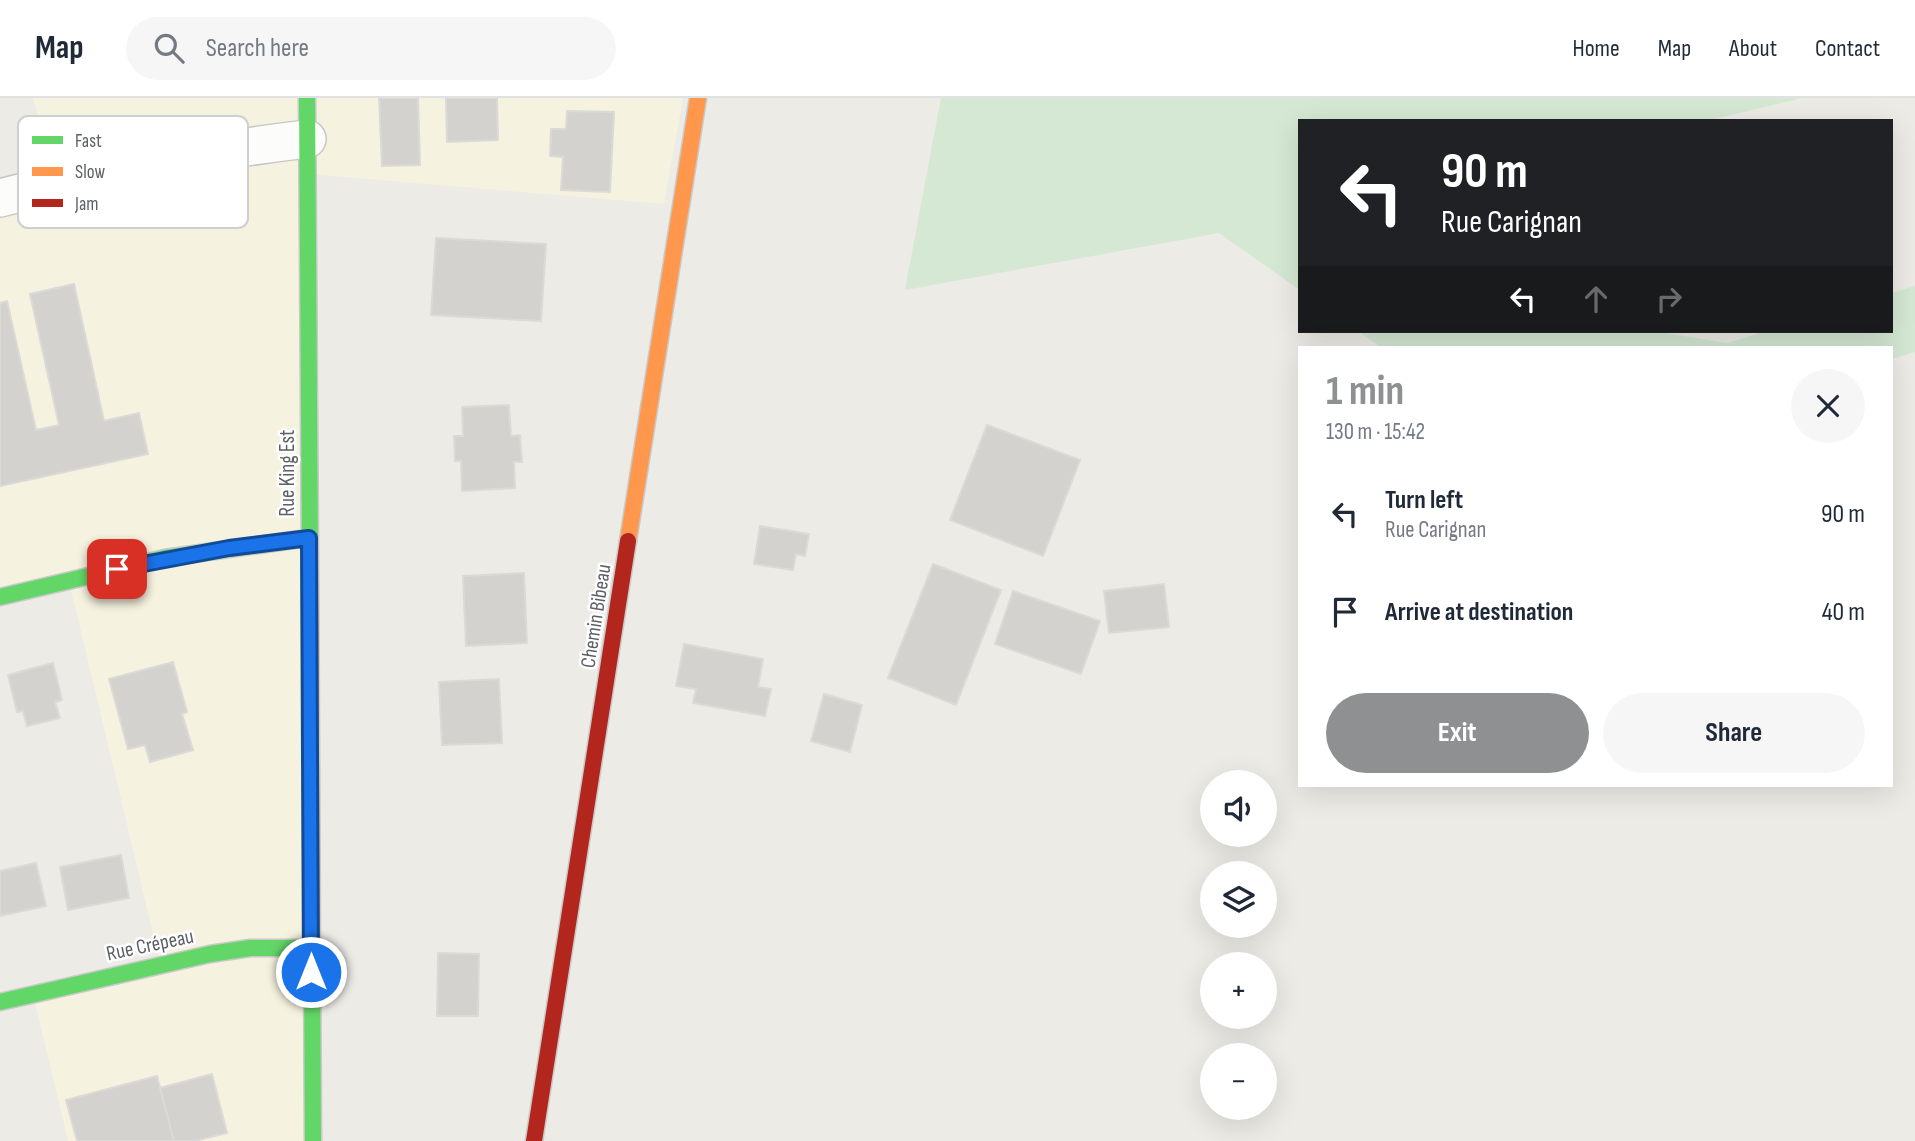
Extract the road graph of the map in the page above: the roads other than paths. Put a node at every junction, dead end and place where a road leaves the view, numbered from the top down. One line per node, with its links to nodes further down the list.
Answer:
1 (306, 98): 3 (street, Rue King Est)
2 (698, 98): 12 (street, Chemin Bibeau)
3 (307, 139): 4 (street); 7 (street, Rue King Est)
4 (248, 146)
5 (18, 193): 6 (street)
6 (0, 198)
7 (309, 538): 8 (street); 9 (street, Rue King Est)
8 (0, 597)
9 (311, 948): 10 (street, Rue Crépeau); 11 (street, Rue King Est)
10 (0, 1002)
11 (313, 1141)
12 (534, 1141)

